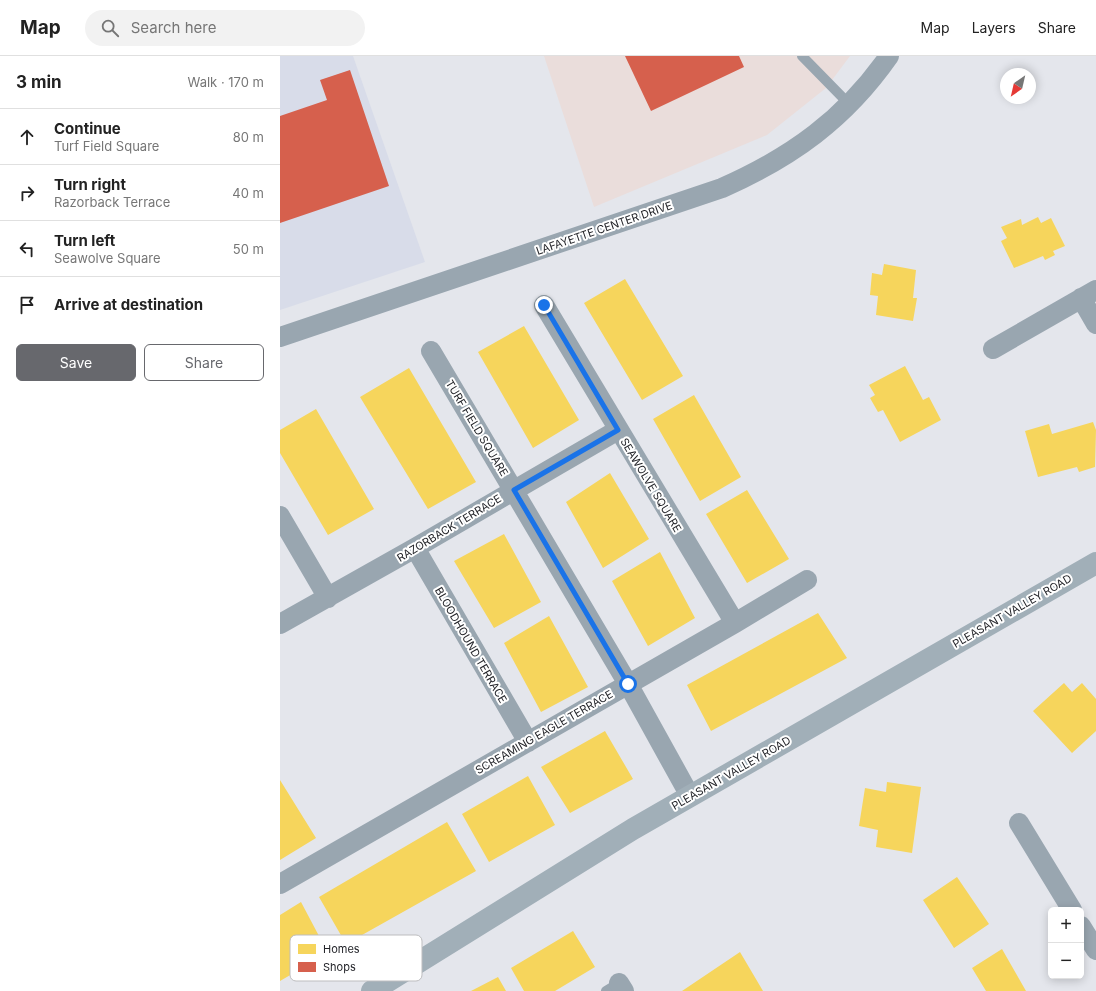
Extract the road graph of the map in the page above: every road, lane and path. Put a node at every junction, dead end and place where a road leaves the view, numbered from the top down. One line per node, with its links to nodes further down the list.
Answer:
1 (802, 56): 3 (lane)
2 (889, 56): 3 (street, LAFAYETTE CENTER DRIVE)
3 (849, 104): 7 (street, LAFAYETTE CENTER DRIVE)
4 (1088, 294): 6 (street); 8 (street)
5 (544, 305): 10 (street, SEAWOLVE SQUARE)
6 (1096, 324)
7 (280, 337)
8 (993, 349)
9 (431, 351): 11 (street, TURF FIELD SQUARE)
10 (618, 430): 11 (street, RAZORBACK TERRACE); 18 (street, SEAWOLVE SQUARE)
11 (514, 490): 13 (street, RAZORBACK TERRACE); 19 (street, TURF FIELD SQUARE)
12 (280, 516): 16 (street)
13 (415, 548): 16 (street, RAZORBACK TERRACE); 20 (street, BLOODHOUND TERRACE)
14 (1096, 563): 21 (street, PLEASANT VALLEY ROAD)
15 (808, 580): 18 (street, SCREAMING EAGLE TERRACE)
16 (328, 598): 17 (street, RAZORBACK TERRACE)
17 (280, 624)
18 (735, 624): 19 (street, SCREAMING EAGLE TERRACE)
19 (628, 684): 20 (street, SCREAMING EAGLE TERRACE); 21 (street, TURF FIELD SQUARE)
20 (528, 742): 23 (street, SCREAMING EAGLE TERRACE)
21 (690, 796): 27 (street, PLEASANT VALLEY ROAD)
22 (1019, 824): 24 (street)
23 (280, 884)
24 (1070, 907)
25 (1084, 931): 26 (street)
26 (1096, 950)
27 (422, 960)
28 (388, 981): 29 (street, PLEASANT VALLEY ROAD)
29 (372, 991)

